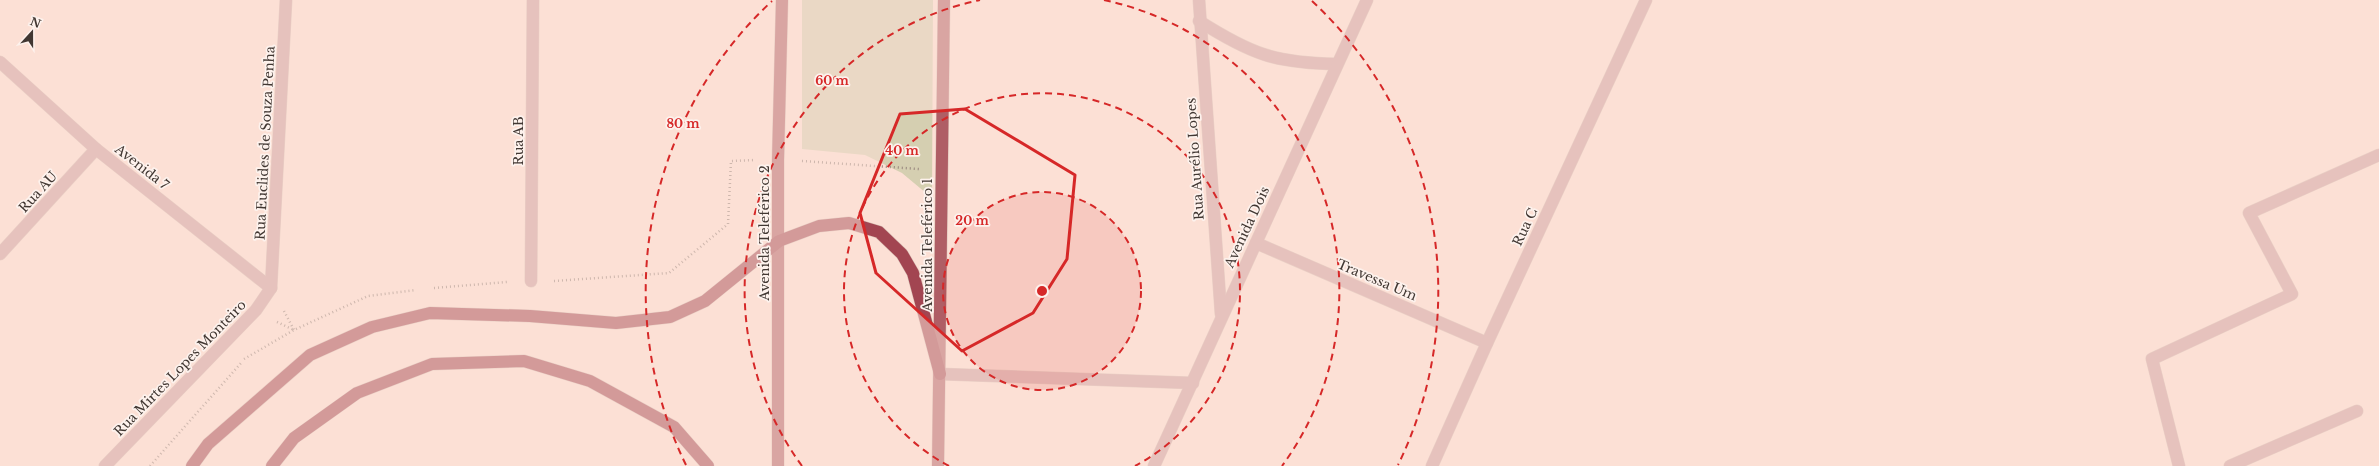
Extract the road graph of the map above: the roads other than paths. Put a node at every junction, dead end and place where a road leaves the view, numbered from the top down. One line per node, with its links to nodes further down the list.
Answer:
1 (286, 0): 17 (street, Rua Euclides de Souza Penha)
2 (533, 0): 16 (street, Rua AB)
3 (782, 0): 13 (main road, Avenida Teleférico 2)
4 (944, 0): 20 (main road, Avenida Teleférico 1)
5 (1199, 0): 8 (street, Rua Aurélio Lopes)
6 (1367, 0): 10 (street, Avenida Dois)
7 (1646, 0): 19 (street, Rua C)
8 (1199, 21): 10 (street); 18 (street, Rua Aurélio Lopes)
9 (0, 62): 11 (street, Avenida 7)
10 (1337, 64): 14 (street, Avenida Dois)
11 (96, 149): 15 (street, Rua AU); 17 (street, Avenida 7)
12 (2379, 155): 31 (street)
13 (779, 241): 20 (highway); 24 (highway); 27 (main road, Avenida Teleférico 2)
14 (1256, 243): 18 (street, Avenida Dois); 19 (street, Travessa Um)
15 (0, 254)
16 (531, 281)
17 (271, 288): 23 (street, Rua Mirtes Lopes Monteiro)
18 (1221, 316): 21 (street, Avenida Dois)
19 (1487, 343): 30 (street, Rua C)
20 (940, 374): 21 (street); 28 (main road, Avenida Teleférico 1)
21 (1193, 383): 29 (street, Avenida Dois)
22 (2357, 411): 32 (street)
23 (105, 466)
24 (192, 466)
25 (272, 466): 26 (highway)
26 (708, 466)
27 (778, 466)
28 (938, 466)
29 (1154, 466)
30 (1432, 466)
31 (2179, 466)
32 (2230, 466)

